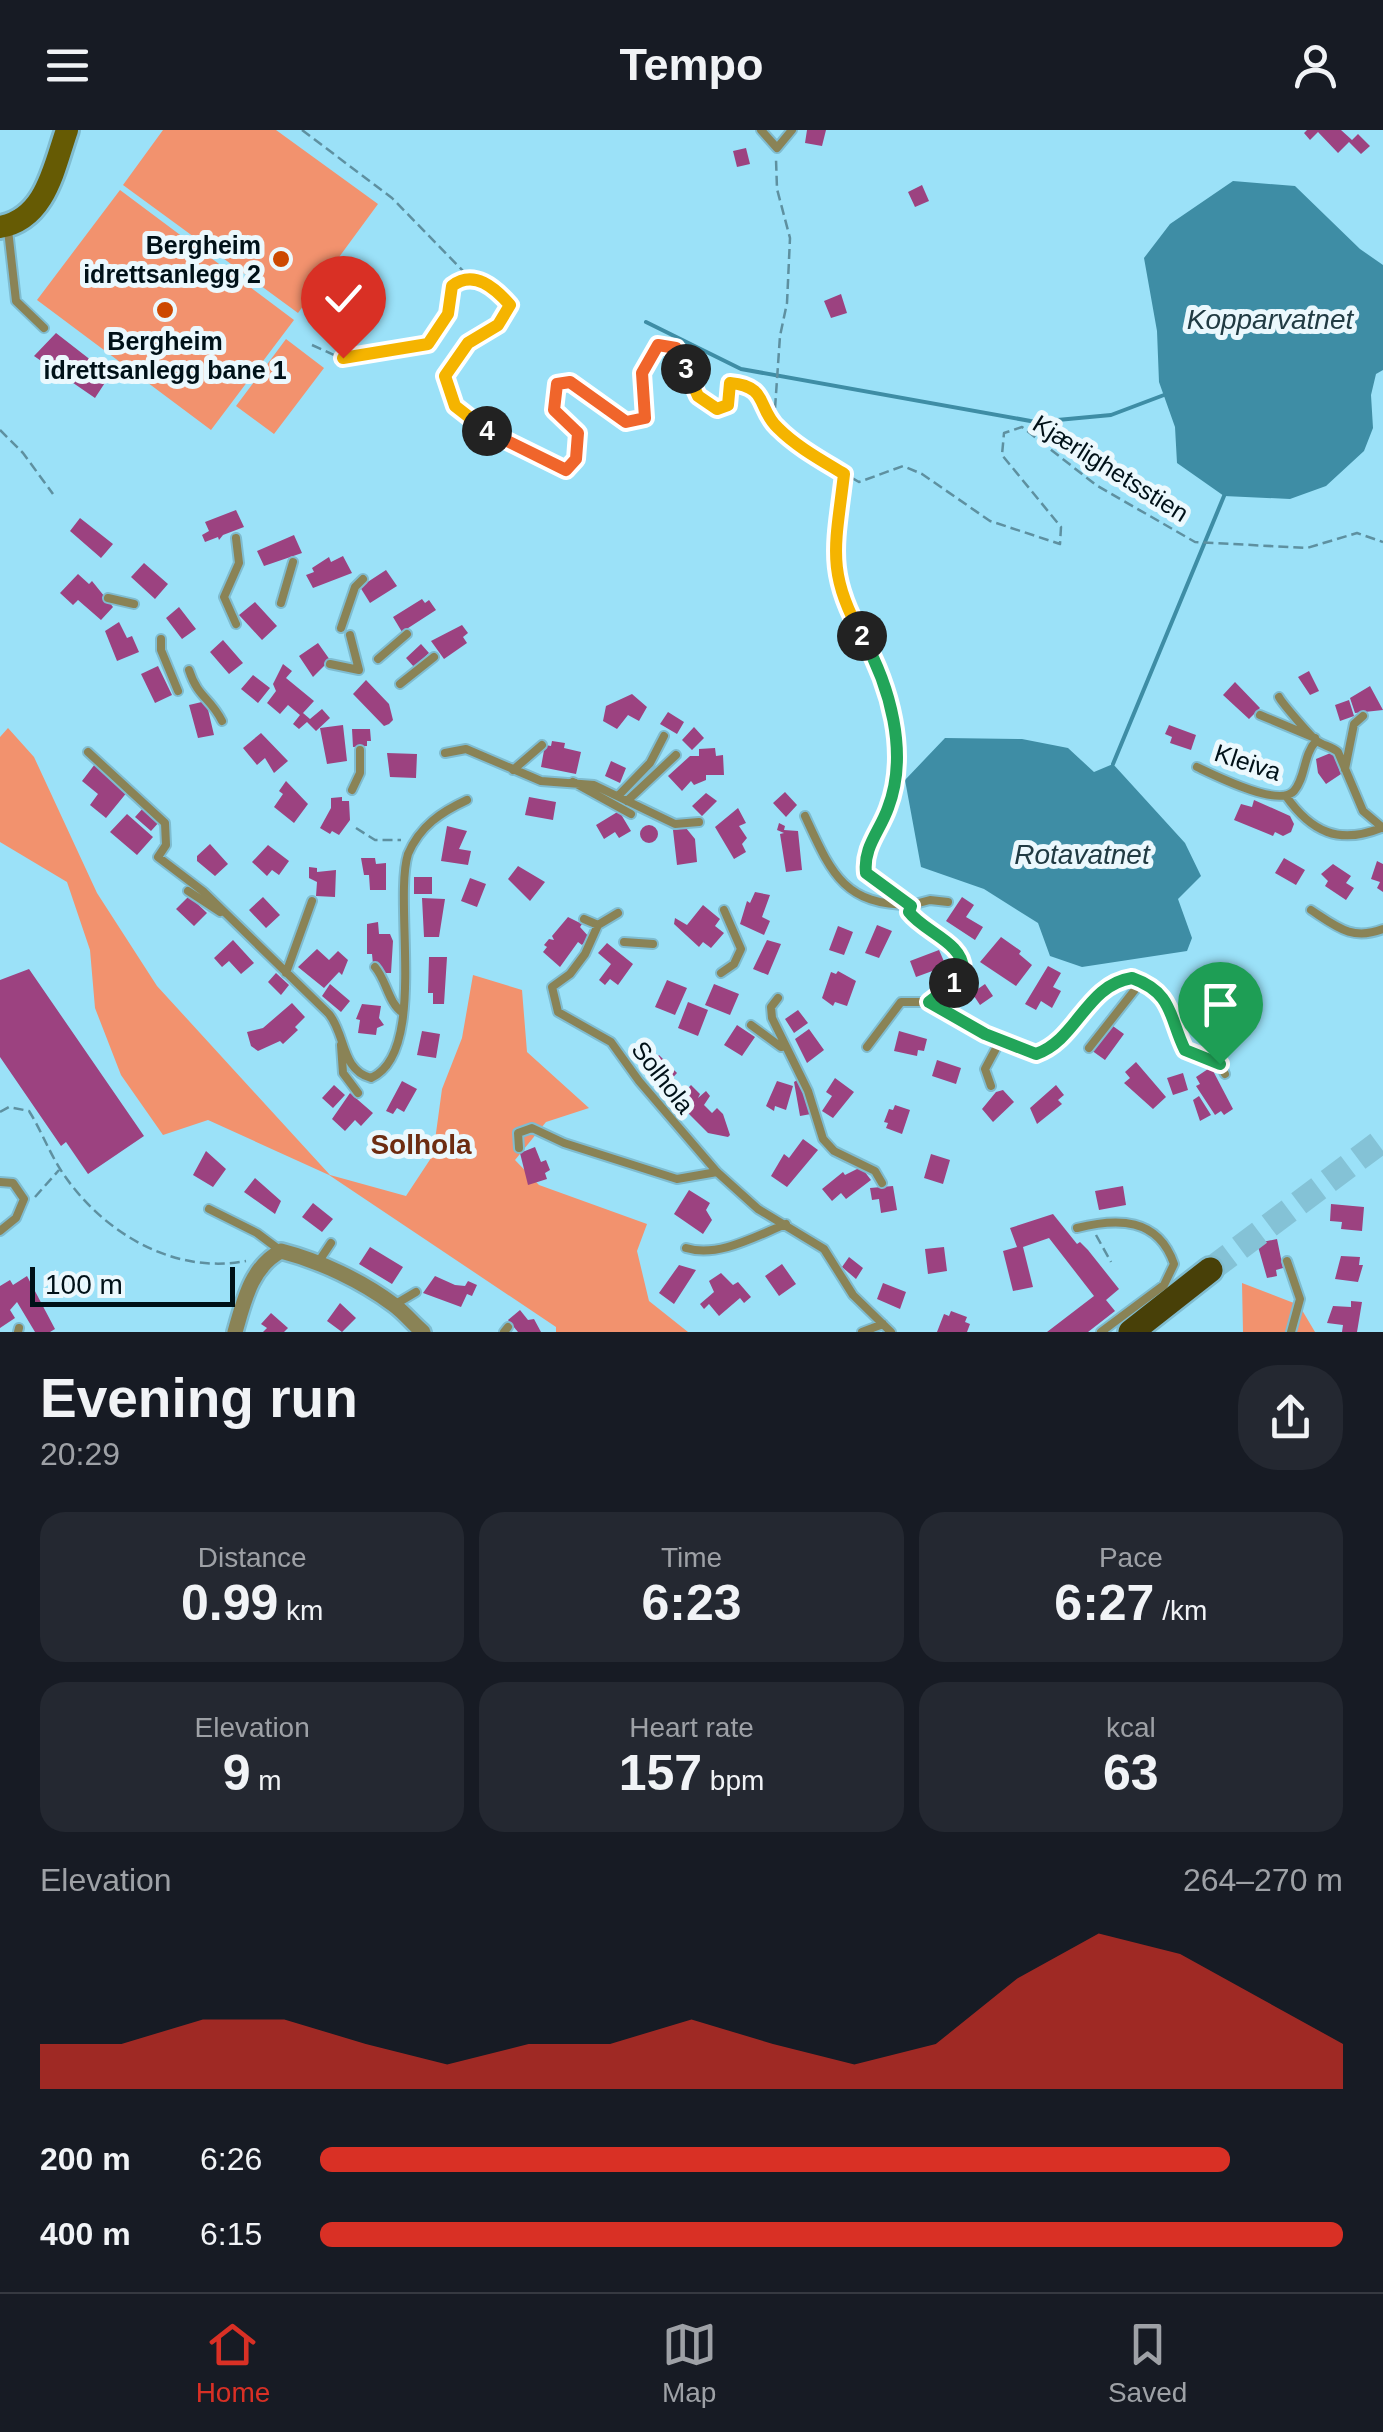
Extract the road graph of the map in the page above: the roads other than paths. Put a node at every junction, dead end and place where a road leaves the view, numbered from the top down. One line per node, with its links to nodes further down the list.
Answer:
1 (67, 130): 4 (street)
2 (761, 130): 3 (lane)
3 (792, 130)
4 (3, 227): 5 (lane)
5 (44, 328)
6 (236, 538): 12 (lane)
7 (293, 562): 10 (lane)
8 (363, 579): 13 (lane)
9 (108, 598): 11 (lane)
10 (281, 600)
11 (134, 604)
12 (236, 624)
13 (341, 628)
14 (407, 634): 18 (lane)
15 (350, 635): 19 (lane)
16 (161, 639): 22 (lane)
17 (434, 657): 21 (lane)
18 (378, 658)
19 (330, 664)
20 (189, 670): 26 (lane)
21 (400, 684)
22 (178, 692)
23 (1280, 697): 28 (lane, Kleiva)
24 (1260, 715): 28 (lane)
25 (1363, 716): 35 (lane)
26 (222, 721)
27 (664, 736): 40 (lane)
28 (1316, 740): 35 (lane, Kleiva); 39 (lane, Kleiva)
29 (542, 745): 36 (lane)
30 (360, 750): 38 (lane)
31 (88, 752): 53 (lane)
32 (445, 753): 36 (lane)
33 (676, 755): 40 (lane)
34 (1198, 767): 39 (lane, Kleiva)
35 (1345, 769): 45 (lane, Kleiva)
36 (513, 770): 37 (lane)
37 (574, 782): 40 (lane); 42 (lane)
38 (352, 790)
39 (1286, 796): 45 (lane, Kleiva)
40 (623, 798): 44 (lane)
41 (467, 800): 65 (lane)
42 (631, 814)
43 (805, 816): 49 (lane)
44 (699, 822)
45 (1382, 828)
46 (188, 891): 53 (lane)
47 (312, 901): 60 (lane)
48 (948, 902): 49 (lane)
49 (911, 906): 64 (lane)
50 (724, 910): 61 (lane)
51 (1311, 910): 56 (lane)
52 (618, 912): 55 (lane, Solhola)
53 (232, 919): 60 (lane)
54 (584, 919): 55 (lane)
55 (598, 925): 76 (lane, Solhola)
56 (1383, 928)
57 (624, 942): 58 (lane)
58 (653, 944)
59 (375, 967): 65 (lane)
60 (286, 973): 67 (lane)
61 (720, 973)
62 (1141, 982): 68 (lane); 71 (lane); 72 (lane)
63 (778, 998): 69 (lane)
64 (929, 1002): 68 (lane); 70 (lane)
65 (402, 1013): 67 (lane)
66 (750, 1025): 69 (lane)
67 (340, 1035): 74 (lane)
68 (1000, 1041): 73 (lane)
69 (785, 1046): 78 (lane)
70 (867, 1047)
71 (1088, 1048)
72 (1225, 1074)
73 (991, 1086)
74 (358, 1093)
75 (519, 1148): 76 (lane)
76 (717, 1172): 80 (lane, Solhola)
77 (0, 1182): 82 (lane)
78 (882, 1183)
79 (209, 1209): 85 (lane)
80 (786, 1224): 84 (lane); 91 (lane, Solhola)
81 (1077, 1228): 96 (lane)
82 (0, 1231)
83 (332, 1244): 87 (lane)
84 (686, 1248)
85 (281, 1251): 87 (street); 93 (street)
86 (1287, 1261): 98 (lane)
87 (317, 1264): 90 (street)
88 (1210, 1270): 97 (main road)
89 (416, 1292): 90 (lane)
90 (394, 1305): 92 (street)
91 (883, 1324): 94 (lane); 95 (lane, Solhola)
92 (420, 1331)
93 (235, 1332)
94 (862, 1332)
95 (891, 1332)
96 (1101, 1332)
97 (1131, 1332)
98 (1292, 1332)

